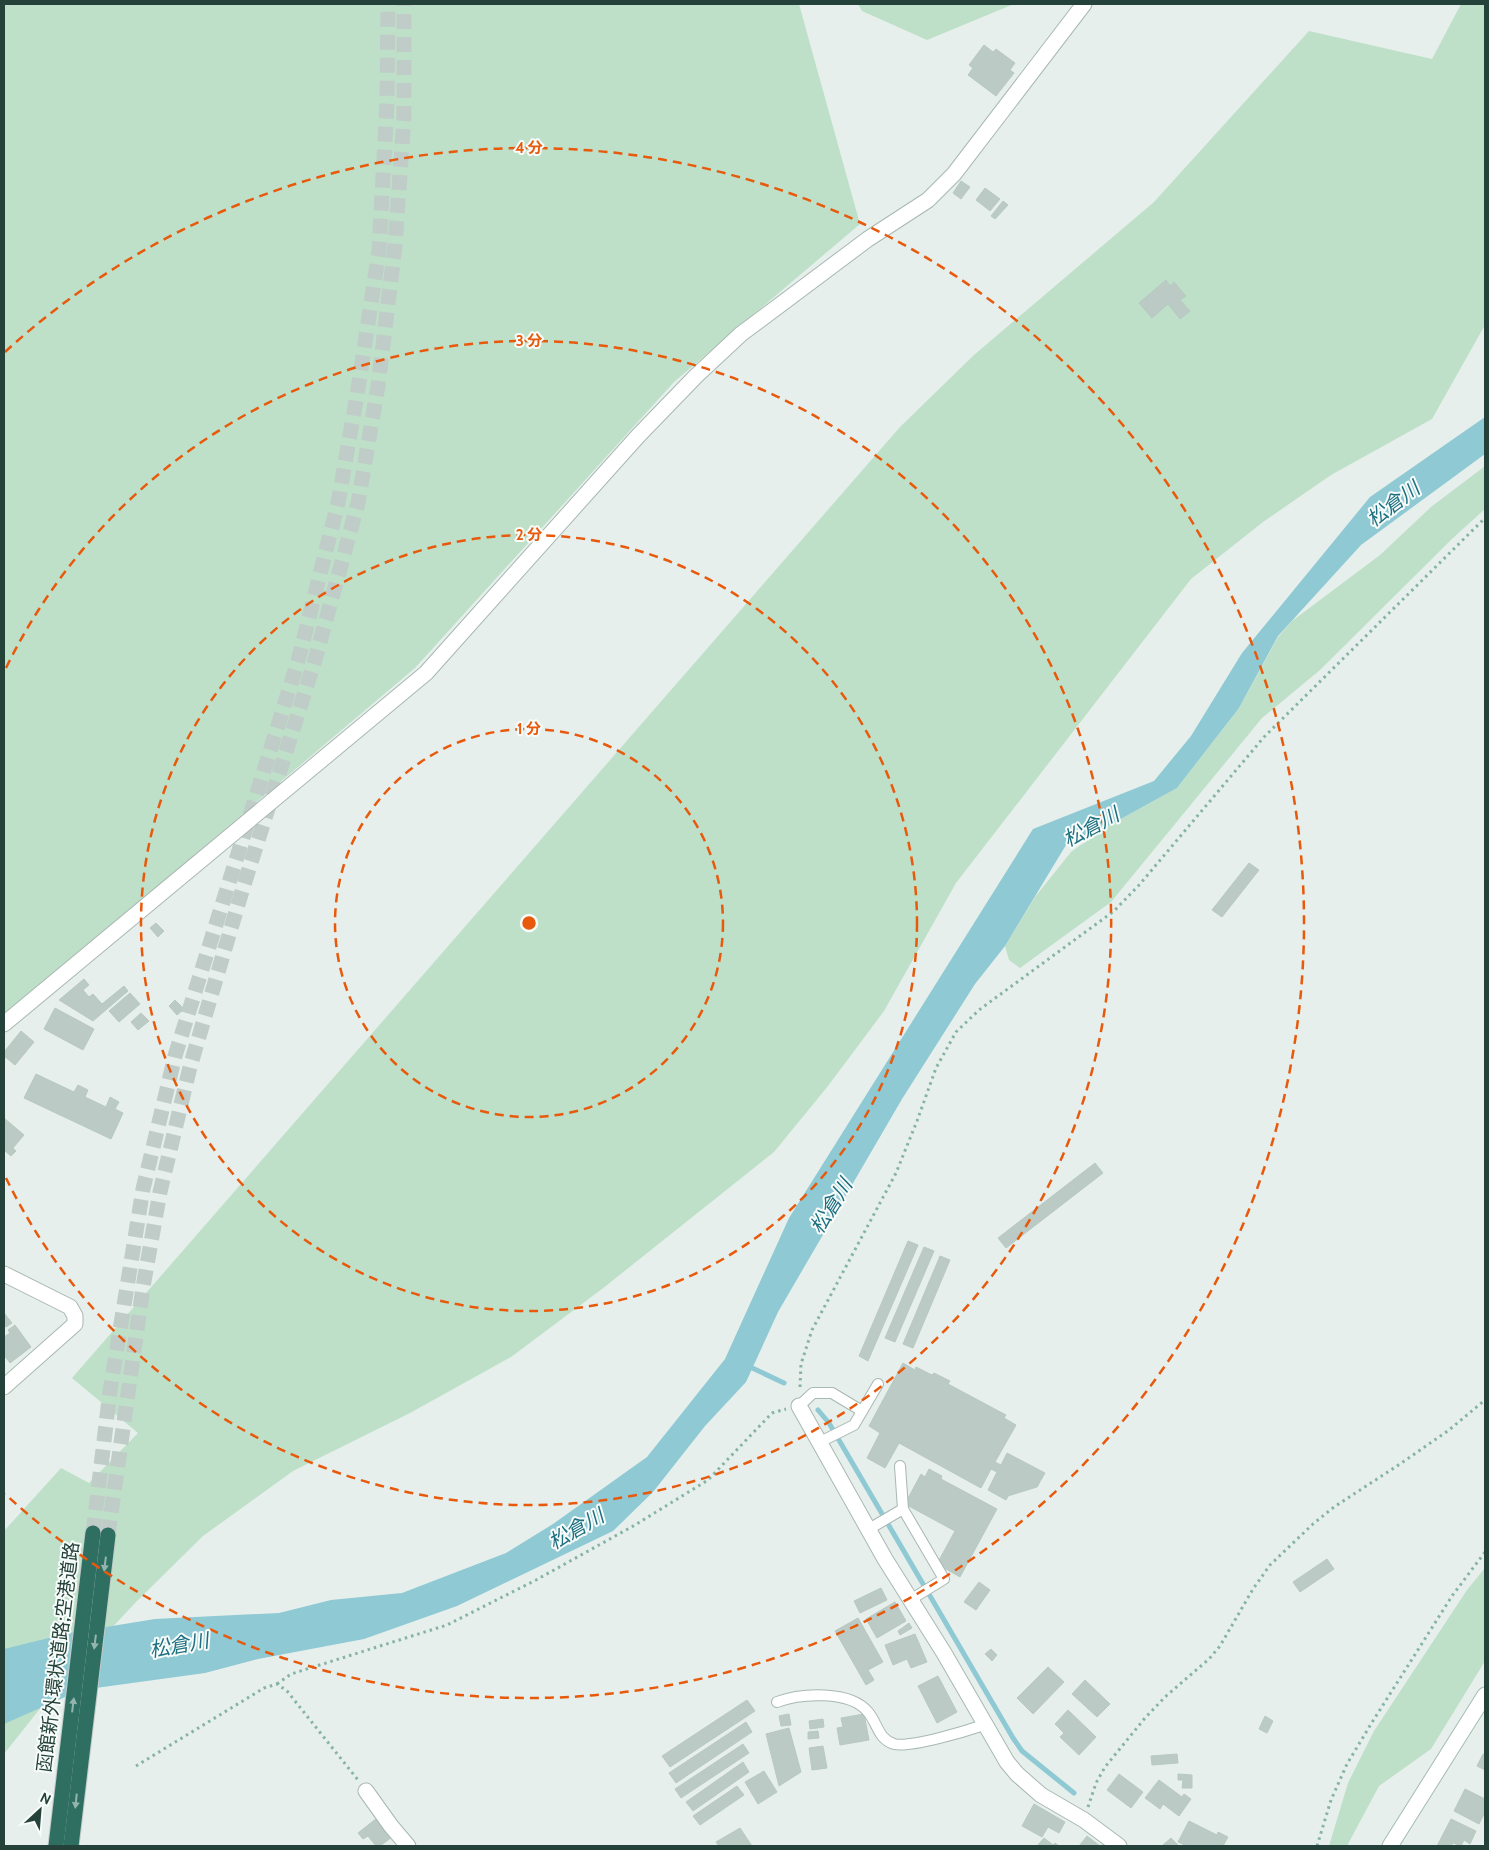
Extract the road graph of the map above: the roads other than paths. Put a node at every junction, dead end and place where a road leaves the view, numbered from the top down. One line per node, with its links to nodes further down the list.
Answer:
1 (1084, 4): 2 (street)
2 (4, 1024)
3 (4, 1274): 5 (street)
4 (878, 1384): 7 (lane)
5 (4, 1387)
6 (798, 1406): 7 (lane); 8 (street)
7 (862, 1411): 8 (lane)
8 (825, 1440): 11 (street)
9 (900, 1466): 10 (lane)
10 (899, 1512): 11 (lane); 15 (lane)
11 (873, 1527): 15 (street)
12 (93, 1533): 14 (highway, 函館新外環状道路;空港道路)
13 (108, 1535): 14 (highway, 函館新外環状道路;空港道路, one-way to 14)
14 (94, 1592): 19 (highway, 函館新外環状道路;空港道路)
15 (914, 1598): 18 (street)
16 (1485, 1695): 25 (street)
17 (777, 1702): 18 (lane)
18 (984, 1725): 24 (street)
19 (74, 1754): 21 (highway, 函館新外環状道路;空港道路); 22 (highway, 函館新外環状道路;空港道路, one-way to 22)
20 (366, 1792): 23 (street)
21 (56, 1846)
22 (71, 1846)
23 (408, 1846)
24 (1119, 1846)
25 (1390, 1846)

